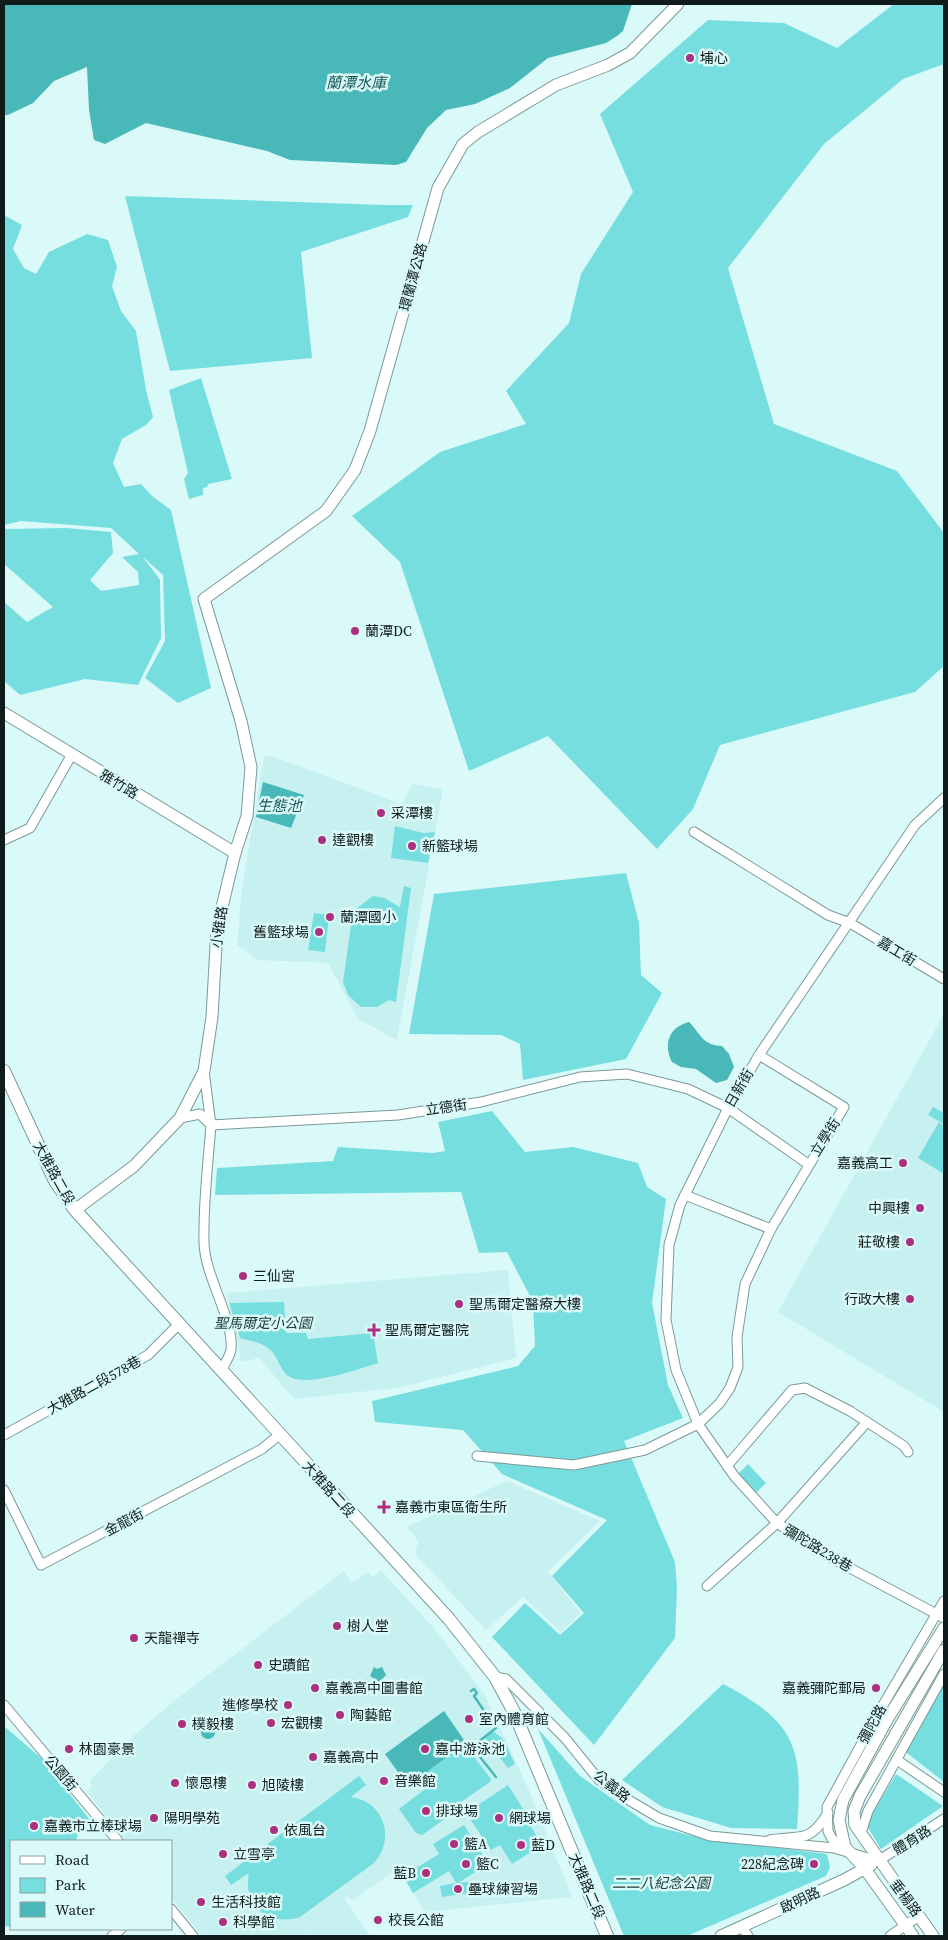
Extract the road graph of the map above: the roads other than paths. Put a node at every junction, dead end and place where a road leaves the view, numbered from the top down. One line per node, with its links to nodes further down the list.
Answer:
1 (678, 4): 2 (street, 環蘭潭公路)
2 (204, 599): 8 (street, 小雅路)
3 (4, 713): 4 (street, 雅竹路)
4 (71, 756): 7 (street); 8 (street, 雅竹路)
5 (944, 798): 9 (street, 日新街)
6 (694, 832): 9 (street, 嘉工街)
7 (4, 840)
8 (235, 853): 13 (street, 小雅路)
9 (850, 923): 10 (street, 嘉工街); 11 (street, 日新街)
10 (944, 979)
11 (759, 1055): 14 (street, 日新街); 17 (street, 立學街)
12 (4, 1070): 19 (main road, 大雅路二段)
13 (204, 1071): 15 (street, 小雅路); 16 (street)
14 (728, 1108): 16 (street, 立德街); 17 (street, 立德街); 18 (street, 日新街)
15 (180, 1118): 16 (street); 19 (street, 小雅路)
16 (211, 1124): 22 (street)
17 (808, 1164): 20 (street, 立學街)
18 (685, 1195): 20 (street); 24 (street, 日新街)
19 (75, 1210): 21 (main road, 大雅路二段)
20 (771, 1229): 24 (street, 立學街)
21 (178, 1325): 22 (main road, 大雅路二段); 25 (street, 大雅路二段578巷)
22 (222, 1371): 26 (main road, 大雅路二段)
23 (867, 1422): 27 (street); 29 (street); 31 (street)
24 (698, 1424): 28 (street, 立學街); 29 (street, 彌陀路238巷)
25 (4, 1435)
26 (279, 1435): 30 (street, 金龍街); 38 (main road, 大雅路二段)
27 (908, 1452)
28 (477, 1456)
29 (727, 1466): 31 (street, 彌陀路238巷)
30 (4, 1490)
31 (777, 1523): 32 (street); 34 (street, 彌陀路238巷)
32 (707, 1586)
33 (944, 1601): 34 (street, 彌陀路)
34 (940, 1616): 42 (street, 彌陀路)
35 (944, 1628): 47 (street, 彌陀路)
36 (944, 1650): 44 (street, 彌陀路)
37 (944, 1674): 40 (street)
38 (495, 1677): 46 (street, 公義路); 55 (main road, 大雅路二段)
39 (4, 1705): 45 (street, 公園街)
40 (896, 1760): 41 (street); 44 (street)
41 (944, 1792)
42 (828, 1813): 46 (street, 公義路); 47 (street, 彌陀路)
43 (944, 1819): 48 (street, 體育路)
44 (861, 1833): 48 (street, 彌陀路)
45 (117, 1840)
46 (760, 1842): 47 (street, 公義路)
47 (848, 1850): 48 (street, 公義路); 49 (street, 彌陀路)
48 (878, 1861): 49 (street, 啟明路); 51 (street, 垂楊路)
49 (865, 1869): 52 (street, 垂楊路); 53 (street, 啟明路)
50 (172, 1910): 54 (street)
51 (918, 1916): 52 (street); 59 (street, 垂楊路)
52 (906, 1926): 57 (street); 58 (street, 垂楊路)
53 (745, 1931): 56 (street, 啟明路)
54 (193, 1936)
55 (607, 1936)
56 (720, 1936)
57 (890, 1936)
58 (913, 1936)
59 (933, 1936)

